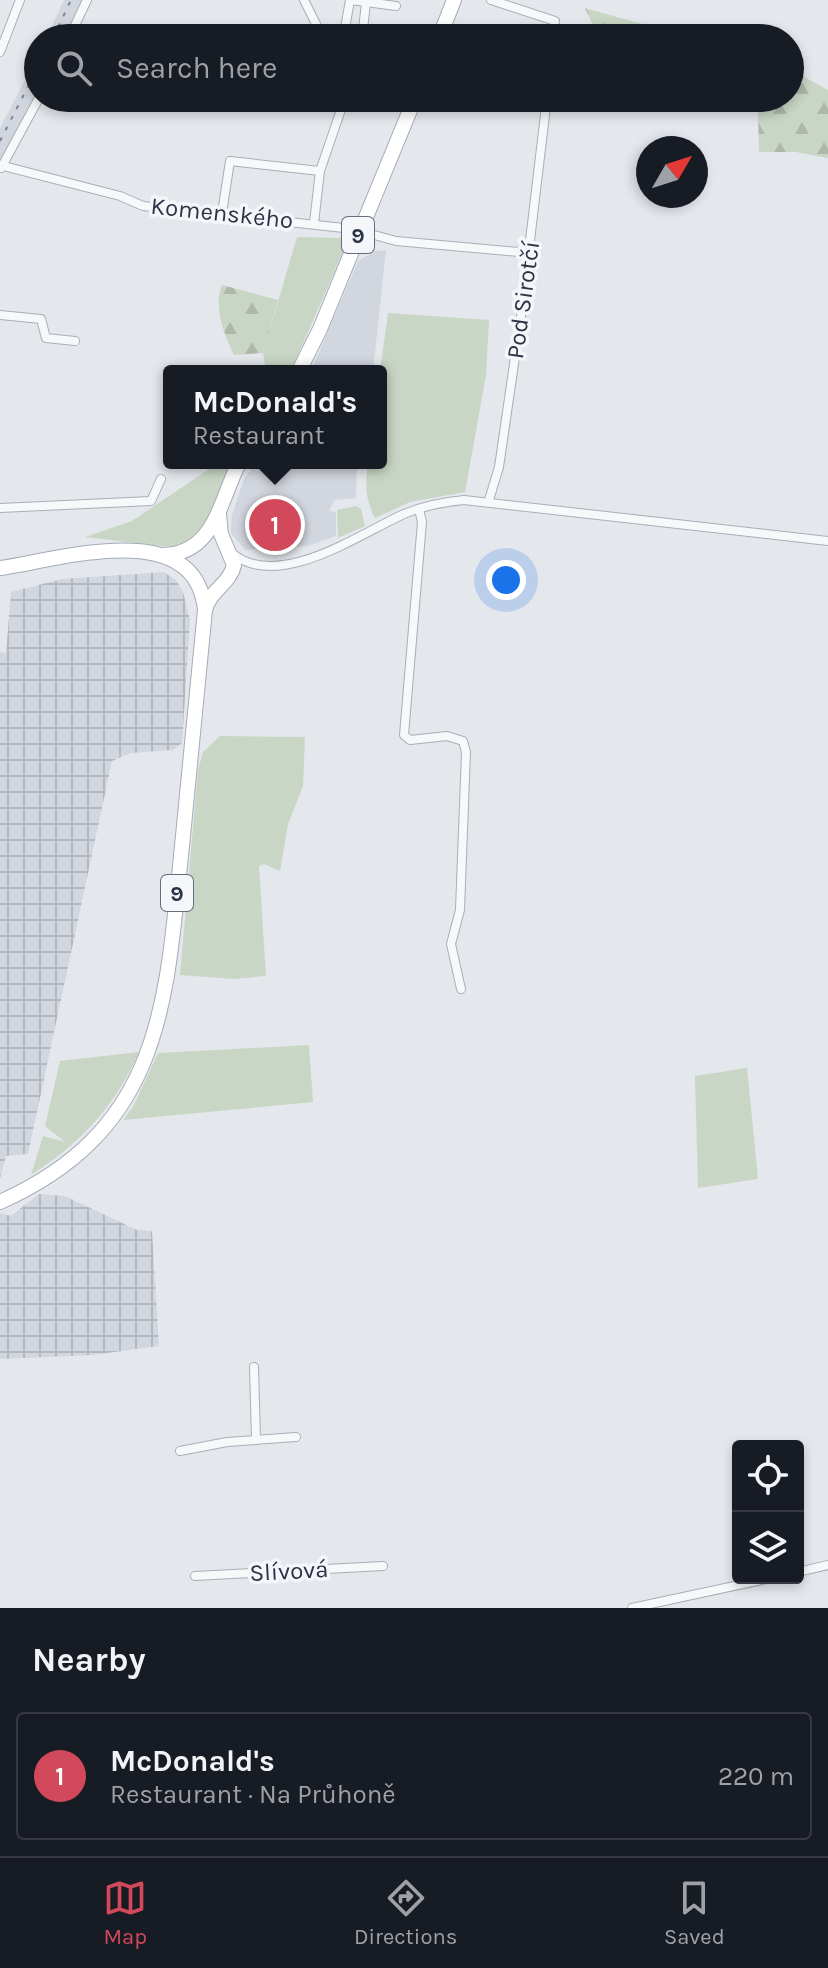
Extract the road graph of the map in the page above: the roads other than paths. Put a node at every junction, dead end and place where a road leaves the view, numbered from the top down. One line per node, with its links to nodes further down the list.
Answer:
1 (20, 0): 15 (street)
2 (87, 0): 9 (street)
3 (304, 0): 10 (street)
4 (351, 0): 7 (street); 11 (street)
5 (491, 0): 14 (street)
6 (453, 2): 13 (main road)
7 (366, 3): 8 (street); 12 (street)
8 (396, 6)
9 (76, 24)
10 (316, 24)
11 (346, 24)
12 (364, 24)
13 (444, 24)
14 (555, 24)
15 (0, 52)
16 (31, 112): 22 (street)
17 (343, 112): 23 (street)
18 (409, 112): 31 (main road, 9)
19 (545, 112): 28 (street, Pod Sirotčí)
20 (220, 154): 21 (street)
21 (228, 164): 23 (street); 24 (street)
22 (1, 167): 24 (street, Komenského)
23 (320, 171): 25 (street)
24 (222, 213): 25 (street, Komenského)
25 (314, 223): 26 (street, Komenského)
26 (353, 229)
27 (367, 233): 28 (street)
28 (530, 253): 34 (street, Pod Sirotčí)
29 (0, 315): 30 (street)
30 (75, 341)
31 (302, 365)
32 (237, 469): 37 (main road)
33 (161, 479): 35 (street)
34 (489, 500): 36 (street); 38 (street)
35 (0, 508)
36 (419, 509): 42 (street); 47 (street)
37 (219, 514): 39 (main road); 40 (main road, 9)
38 (828, 541)
39 (197, 543): 40 (main road); 41 (main road); 44 (main road)
40 (229, 550): 42 (street); 45 (main road, 9)
41 (162, 555): 43 (main road); 44 (main road)
42 (257, 564): 45 (street)
43 (0, 568)
44 (191, 577): 45 (main road); 46 (main road, 9)
45 (225, 581): 46 (main road, 9)
46 (205, 610): 48 (main road, 9)
47 (461, 989)
48 (0, 1202)
49 (254, 1367): 51 (street)
50 (296, 1437): 51 (street)
51 (256, 1440): 52 (street)
52 (180, 1451)
53 (828, 1565): 55 (street)
54 (383, 1566): 56 (street, Slívová)
55 (804, 1571)
56 (195, 1576)
57 (743, 1584): 58 (street)
58 (632, 1608)

